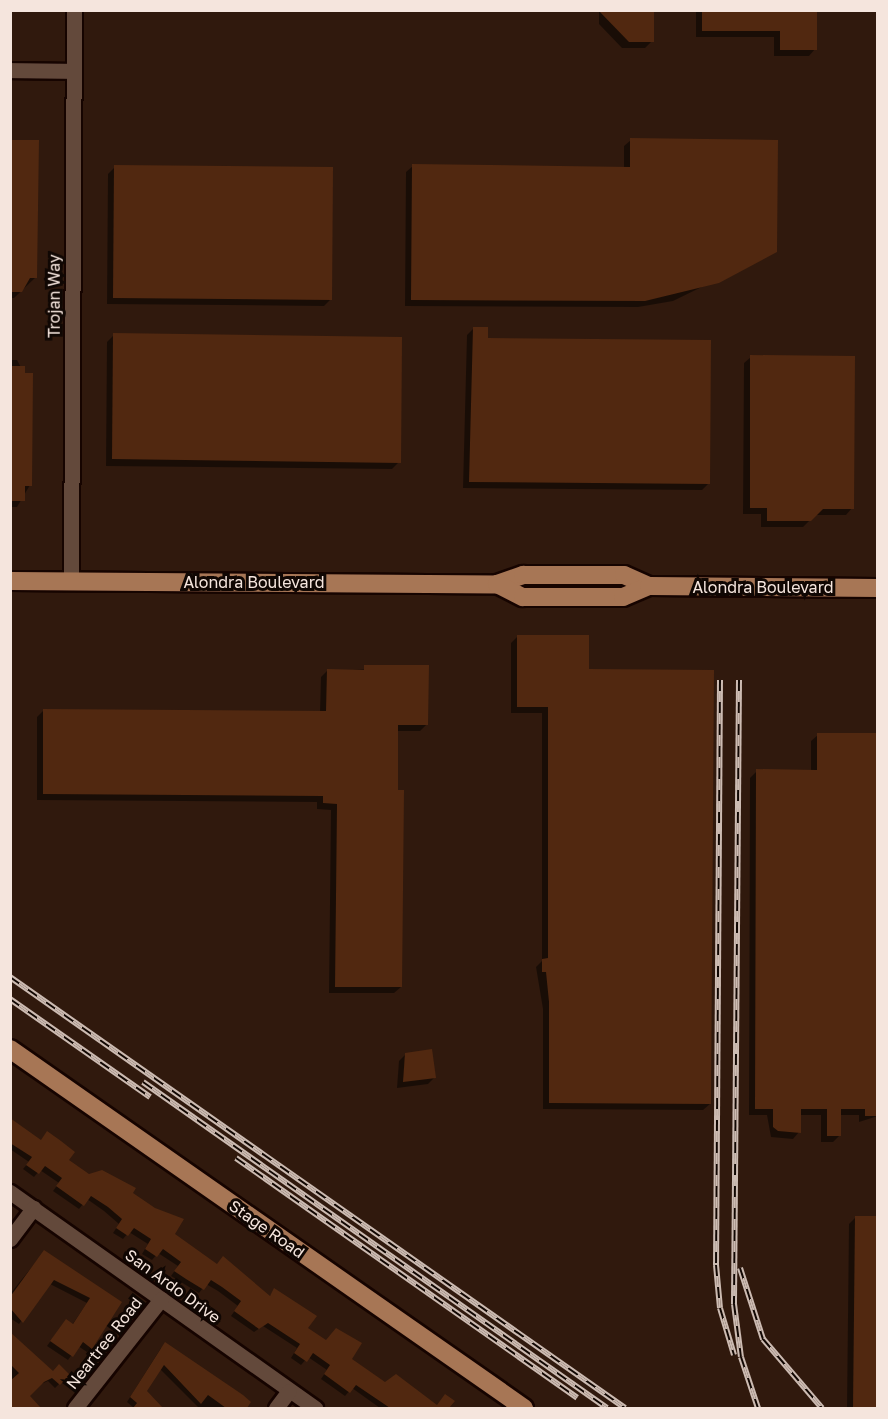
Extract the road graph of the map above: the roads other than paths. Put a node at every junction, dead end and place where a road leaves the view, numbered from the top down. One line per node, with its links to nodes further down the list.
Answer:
1 (74, 10): 3 (street, Trojan Way)
2 (10, 70): 3 (street)
3 (74, 71): 5 (street, Trojan Way)
4 (10, 581): 5 (main road, Alondra Boulevard)
5 (71, 581): 6 (main road, Alondra Boulevard)
6 (878, 588)
7 (10, 1049): 16 (main road, Stage Road)
8 (10, 1192): 9 (street, San Ardo Drive)
9 (33, 1208): 10 (street); 11 (street, San Ardo Drive)
10 (10, 1239)
11 (161, 1299): 12 (street, San Ardo Drive); 13 (street, Neartree Road)
12 (290, 1391): 14 (street); 15 (street, San Ardo Drive)
13 (75, 1408)
14 (276, 1408)
15 (315, 1408)
16 (524, 1408)

